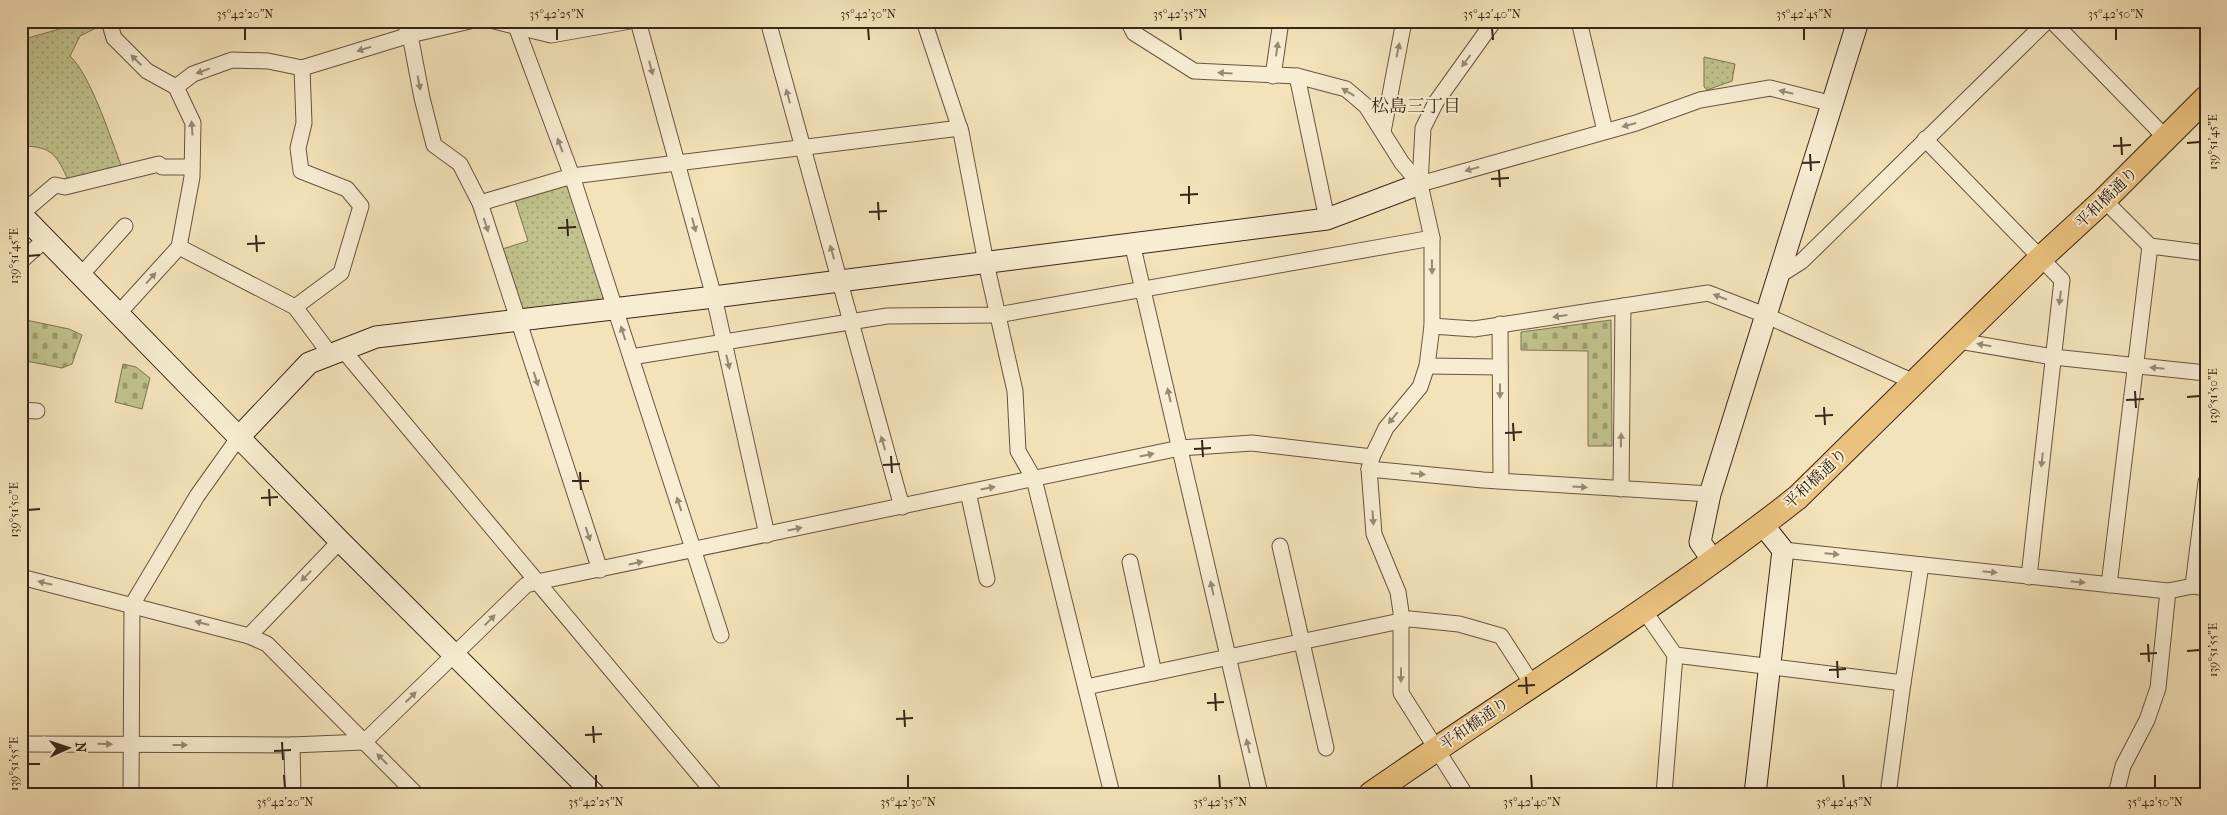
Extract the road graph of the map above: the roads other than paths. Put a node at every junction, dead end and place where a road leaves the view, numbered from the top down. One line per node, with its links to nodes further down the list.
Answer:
1 (109, 21): 21 (street, one-way to 1)
2 (470, 21): 17 (street)
3 (494, 21): 16 (street)
4 (630, 21): 16 (street)
5 (638, 21): 30 (street, one-way to 30)
6 (768, 21): 29 (street, one-way to 6)
7 (924, 21): 24 (street)
8 (1128, 21): 19 (street, one-way to 8)
9 (1281, 21): 19 (street, one-way to 9)
10 (1404, 21): 26 (street, one-way to 10)
11 (1494, 21): 33 (street, one-way to 33)
12 (1579, 21): 25 (street)
13 (1858, 21): 23 (street)
14 (2047, 21): 28 (street)
15 (2052, 21): 27 (street)
16 (516, 25): 32 (street, one-way to 16)
17 (407, 28): 18 (street, one-way to 18); 35 (street, one-way to 35)
18 (302, 68): 21 (street, one-way to 21); 54 (street)
19 (1273, 76): 20 (street)
20 (1297, 76): 26 (street, one-way to 20); 37 (street)
21 (176, 87): 31 (street, one-way to 21)
22 (2205, 101): 27 (main road, 平和橋通り)
23 (1833, 104): 25 (street, one-way to 25); 49 (street)
24 (960, 128): 29 (street); 47 (street)
25 (1605, 131): 33 (street, one-way to 33)
26 (1383, 132): 33 (street)
27 (2165, 137): 34 (main road, 平和橋通り)
28 (1925, 139): 45 (street); 49 (street)
29 (802, 147): 30 (street); 50 (street, one-way to 29)
30 (678, 163): 32 (street); 52 (street, one-way to 52)
31 (192, 168): 36 (street); 43 (street)
32 (572, 176): 35 (street); 55 (street)
33 (1420, 184): 37 (street); 39 (street)
34 (2104, 200): 42 (street); 45 (main road, 平和橋通り)
35 (480, 203): 59 (street, one-way to 59)
36 (21, 214): 40 (street)
37 (1327, 218): 41 (street)
38 (125, 226): 48 (street)
39 (1432, 238): 51 (street); 62 (street, one-way to 62)
40 (46, 239): 46 (street); 48 (street)
41 (1132, 243): 47 (street); 51 (street)
42 (2150, 246): 44 (street); 69 (street)
43 (179, 247): 54 (street); 56 (street, one-way to 43)
44 (2206, 253)
45 (2042, 257): 63 (main road, 平和橋通り); 67 (street, one-way to 67)
46 (21, 261)
47 (986, 263): 50 (street); 57 (street)
48 (80, 275): 56 (street)
49 (1777, 277): 58 (street)
50 (840, 280): 52 (street); 60 (street)
51 (1144, 288): 57 (street); 76 (street, one-way to 51)
52 (714, 297): 55 (street); 64 (street)
53 (1623, 306): 58 (street, one-way to 53); 61 (street, one-way to 61); 81 (street, one-way to 53)
54 (295, 307): 65 (street)
55 (614, 308): 59 (street); 66 (street, one-way to 55)
56 (118, 314): 75 (street)
57 (998, 314): 60 (street); 78 (street)
58 (1766, 315): 72 (street); 83 (street)
59 (517, 320): 65 (street); 94 (street, one-way to 94)
60 (850, 320): 64 (street); 84 (street, one-way to 60)
61 (1500, 324): 62 (street); 70 (street)
62 (1432, 326): 68 (street)
63 (1959, 341): 67 (street, one-way to 63); 72 (main road, 平和橋通り)
64 (723, 342): 66 (street); 86 (street, one-way to 86)
65 (337, 352): 75 (street); 98 (street)
66 (631, 357): 89 (street, one-way to 66)
67 (2053, 357): 69 (street); 96 (street, one-way to 96)
68 (1427, 366): 70 (street); 77 (street, one-way to 77)
69 (2135, 366): 71 (street, one-way to 69); 99 (street)
70 (1500, 367): 79 (street, one-way to 79)
71 (2206, 373)
72 (1914, 382): 85 (main road, 平和橋通り)
73 (21, 410): 74 (street)
74 (37, 411)
75 (239, 436): 87 (street); 102 (street)
76 (1180, 448): 77 (street); 78 (street, one-way to 76); 110 (street, one-way to 76)
77 (1371, 463): 79 (street, one-way to 79); 104 (street, one-way to 104)
78 (1034, 479): 82 (street, one-way to 78); 115 (street)
79 (1501, 481): 81 (street, one-way to 81)
80 (2206, 482): 100 (street)
81 (1621, 489): 83 (street)
82 (968, 492): 84 (street); 97 (street)
83 (1710, 494): 91 (street)
84 (902, 506): 86 (street, one-way to 84)
85 (1763, 525): 90 (street); 91 (main road, 平和橋通り)
86 (767, 535): 89 (street)
87 (340, 541): 106 (street, one-way to 106); 108 (street)
88 (1280, 546): 107 (street)
89 (694, 550): 94 (street, one-way to 89); 105 (street)
90 (1783, 550): 93 (street, one-way to 93); 111 (street)
91 (1713, 561): 103 (main road, 平和橋通り)
92 (1130, 562): 112 (street)
93 (1921, 565): 96 (street, one-way to 96); 113 (street)
94 (600, 570): 98 (street)
95 (21, 577): 102 (street, one-way to 95)
96 (2029, 577): 99 (street, one-way to 99)
97 (987, 579)
98 (537, 582): 108 (street, one-way to 98); 126 (street)
99 (2109, 585): 101 (street)
100 (2199, 587): 101 (street)
101 (2168, 591): 134 (street)
102 (132, 605): 106 (street, one-way to 102); 118 (street)
103 (1644, 609): 109 (street); 114 (main road, 平和橋通り)
104 (1401, 619): 107 (street); 114 (street); 121 (street, one-way to 121)
105 (721, 635)
106 (249, 636): 116 (street)
107 (1301, 642): 110 (street); 120 (street)
108 (456, 654): 116 (street, one-way to 108); 125 (street)
109 (1675, 655): 111 (street); 131 (street)
110 (1228, 658): 112 (street); 128 (street, one-way to 110)
111 (1771, 666): 113 (street); 132 (street)
112 (1154, 673): 115 (street)
113 (1903, 683): 133 (street)
114 (1532, 684): 121 (main road, 平和橋通り)
115 (1086, 687): 127 (street)
116 (364, 742): 119 (street); 124 (street, one-way to 116)
117 (21, 744): 118 (street, one-way to 118)
118 (131, 745): 119 (street, one-way to 119); 122 (street)
119 (292, 745): 123 (street)
120 (1326, 748)
121 (1436, 749): 129 (main road, 平和橋通り); 130 (street)
122 (131, 794)
123 (293, 794)
124 (416, 794)
125 (594, 794)
126 (715, 794)
127 (1112, 794)
128 (1260, 794)
129 (1372, 794)
130 (1465, 794)
131 (1664, 794)
132 (1756, 794)
133 (1888, 794)
134 (2116, 794)

